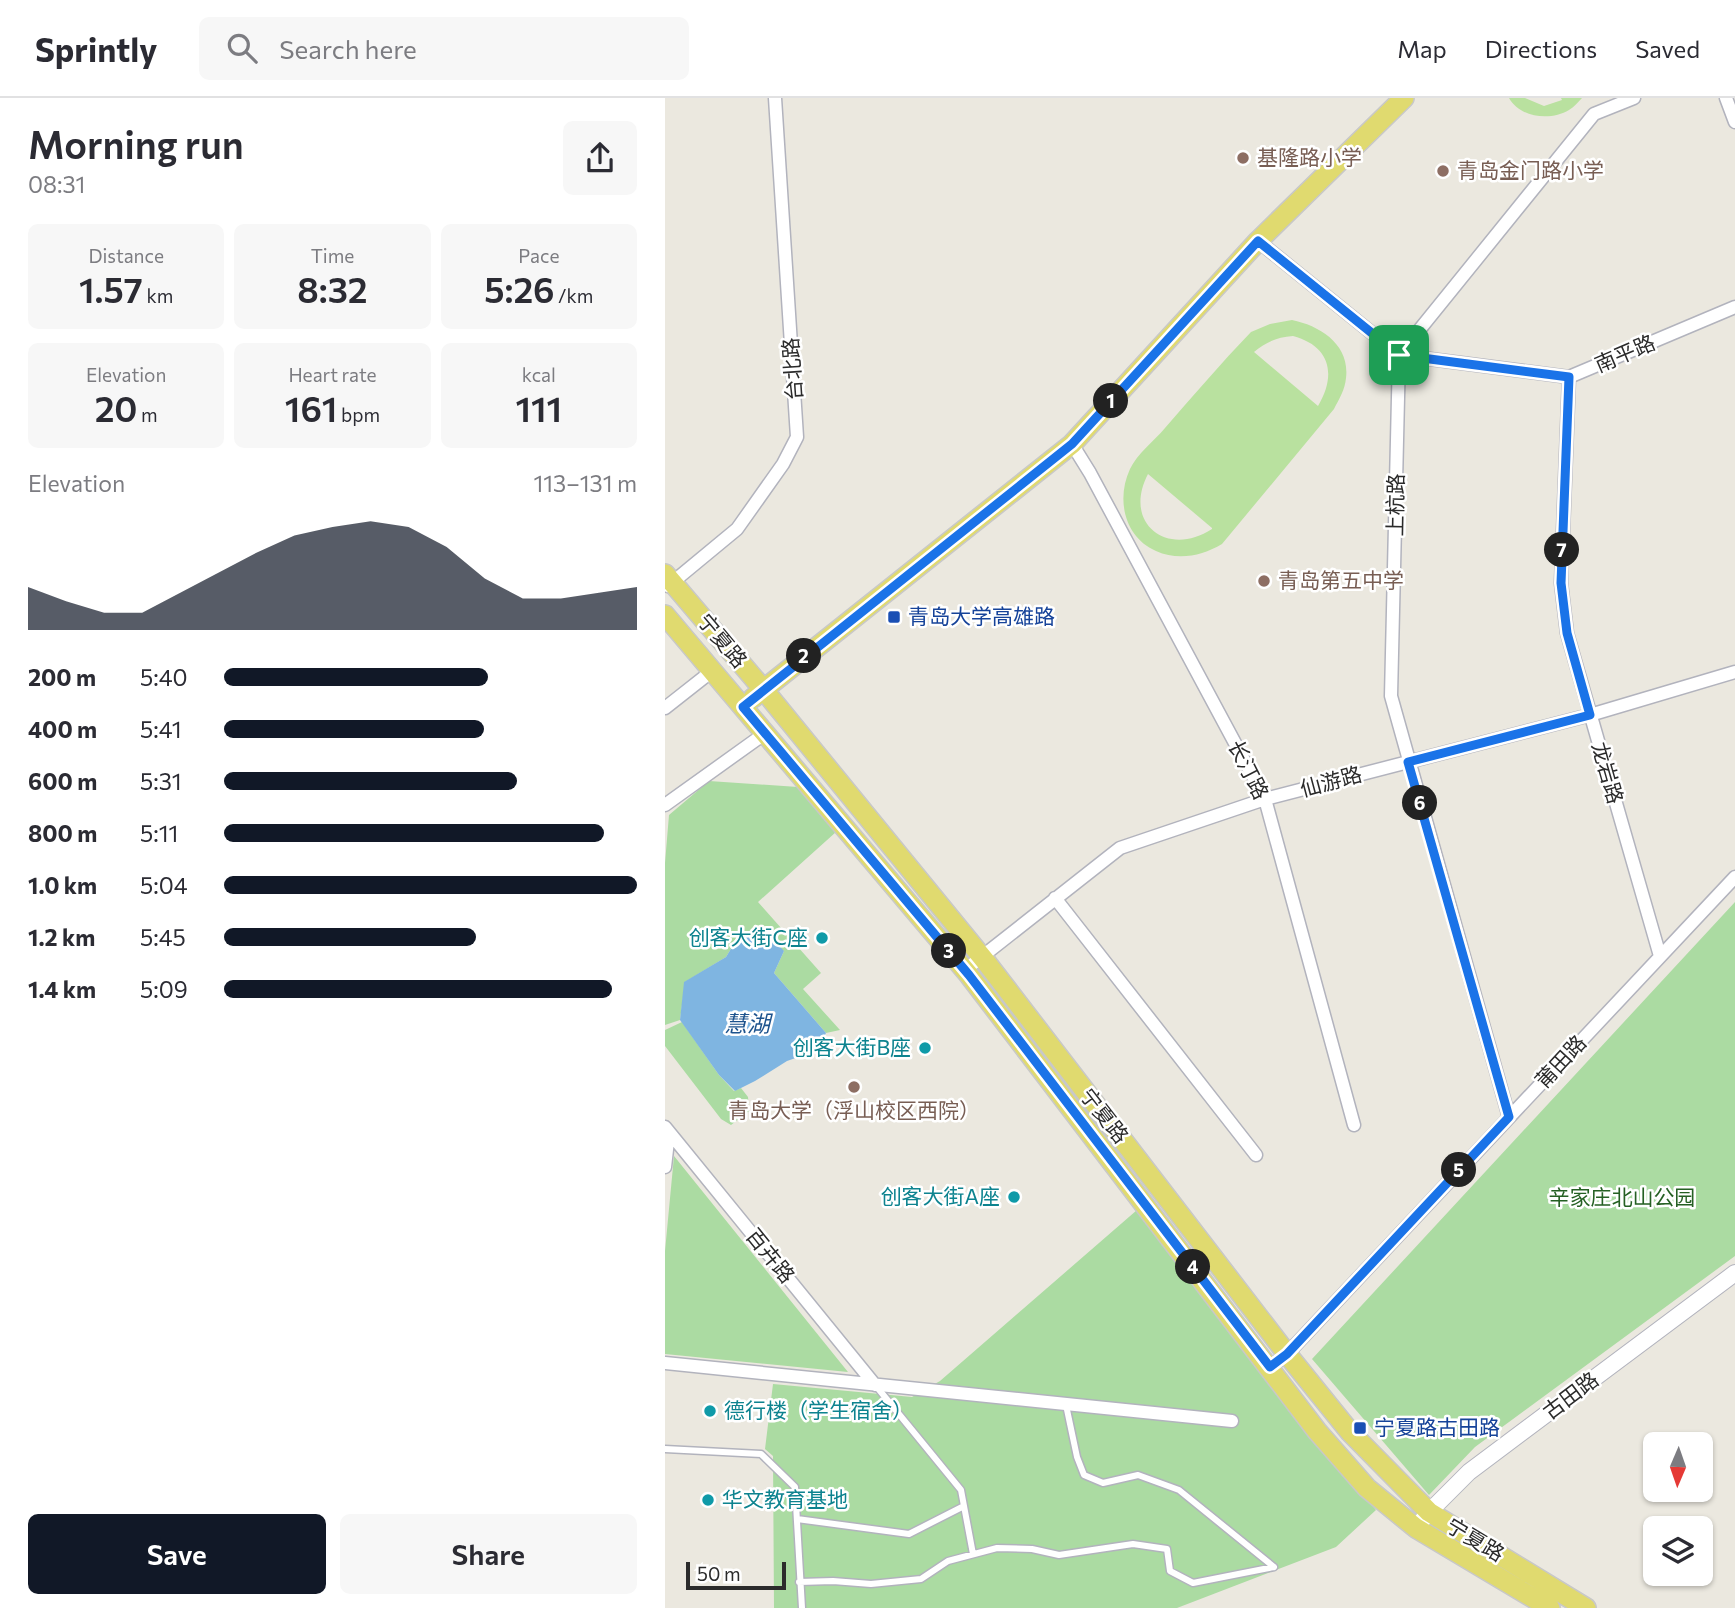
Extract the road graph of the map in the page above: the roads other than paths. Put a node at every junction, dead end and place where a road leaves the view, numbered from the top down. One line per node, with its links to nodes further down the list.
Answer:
1 (775, 98): 11 (street, 台北路)
2 (1404, 98): 6 (main road)
3 (1634, 98): 8 (street)
4 (1726, 98): 5 (street)
5 (1735, 122)
6 (1258, 241): 8 (street); 10 (main road)
7 (1735, 307): 9 (street, 南平路)
8 (1399, 355): 9 (street, 南平路); 20 (street, 上杭路)
9 (1569, 377): 18 (street, 龙岩路)
10 (1072, 444): 15 (main road); 21 (street, 长汀路)
11 (668, 582): 15 (main road, 宁夏路)
12 (665, 615): 13 (main road, 宁夏路)
13 (712, 671): 16 (main road, 宁夏路); 17 (street)
14 (1735, 672): 18 (street, 仙游路)
15 (763, 689): 16 (main road); 25 (main road, 宁夏路)
16 (743, 707): 19 (main road, 宁夏路)
17 (665, 708)
18 (1590, 715): 20 (street, 仙游路); 26 (street, 龙岩路)
19 (764, 734): 22 (street); 27 (main road, 宁夏路)
20 (1408, 762): 21 (street, 仙游路); 28 (street, 上杭路)
21 (1265, 799): 24 (street, 仙游路); 29 (street, 长汀路)
22 (665, 805)
23 (1735, 877): 26 (street, 莆田路)
24 (1055, 898): 25 (street, 仙游路); 31 (street)
25 (981, 956): 27 (street, 仙游路); 34 (main road, 宁夏路)
26 (1660, 956): 28 (street, 莆田路)
27 (965, 970): 36 (main road, 宁夏路)
28 (1509, 1117): 34 (street, 莆田路)
29 (1355, 1125)
30 (667, 1129): 32 (street); 37 (street, 百卉路)
31 (1257, 1155)
32 (665, 1167)
33 (1732, 1279): 42 (street, 古田路)
34 (1287, 1354): 36 (street, 莆田路); 42 (main road, 宁夏路)
35 (665, 1363): 37 (street)
36 (1270, 1367): 44 (main road, 宁夏路)
37 (875, 1385): 38 (street); 41 (lane)
38 (1066, 1404): 39 (street); 45 (lane)
39 (1232, 1421)
40 (665, 1449): 43 (lane)
41 (964, 1506): 43 (lane); 45 (lane)
42 (1429, 1512): 44 (street, 古田路); 47 (main road, 宁夏路)
43 (797, 1519): 46 (lane)
44 (1416, 1528): 49 (main road, 宁夏路)
45 (973, 1554): 46 (lane)
46 (799, 1582): 48 (lane)
47 (1581, 1607)
48 (801, 1608)
49 (1550, 1608)

